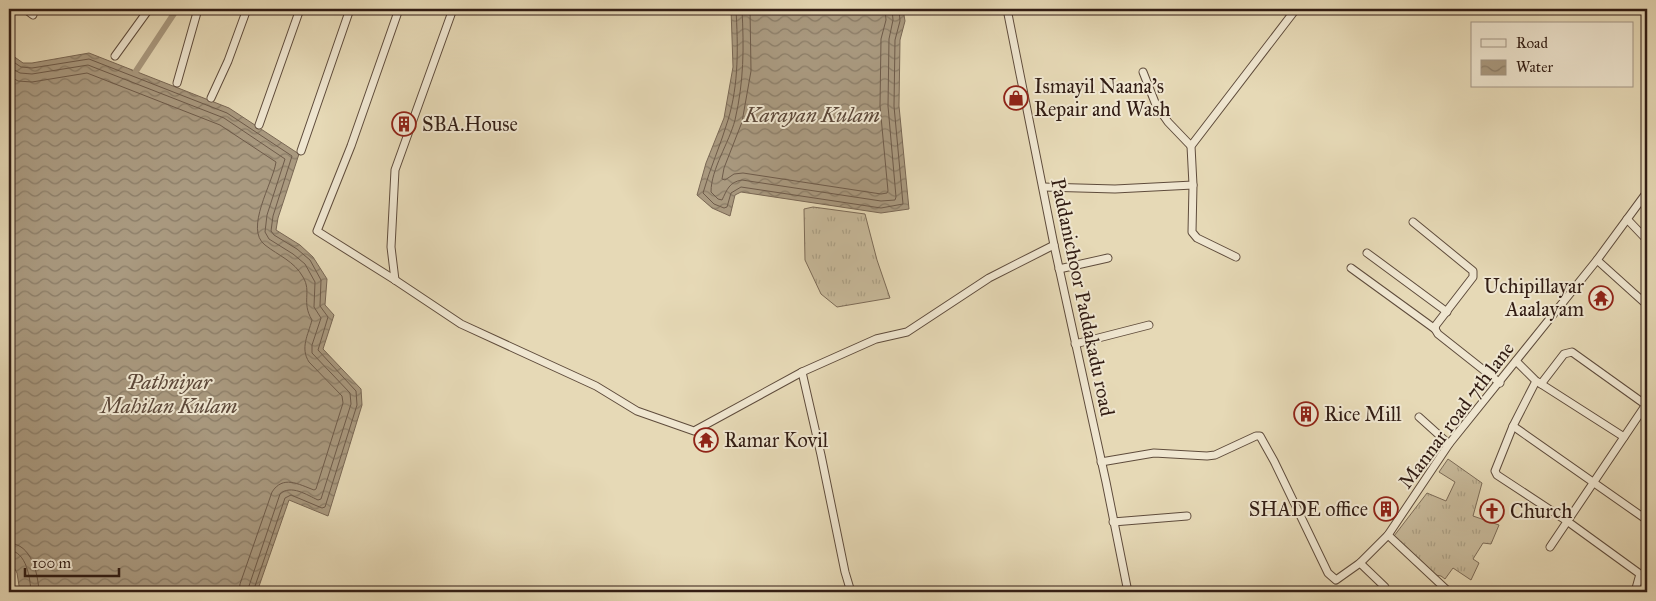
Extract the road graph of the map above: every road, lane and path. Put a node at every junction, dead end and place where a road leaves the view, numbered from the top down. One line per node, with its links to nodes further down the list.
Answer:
1 (25, 9): 11 (street)
2 (149, 9): 12 (street)
3 (198, 9): 14 (street)
4 (247, 9): 15 (street)
5 (300, 9): 16 (street)
6 (350, 9): 18 (street)
7 (399, 9): 32 (street)
8 (452, 9): 32 (street)
9 (1007, 9): 20 (street, Paddanichoor Paddakadu road)
10 (1296, 9): 17 (street)
11 (33, 15)
12 (115, 56)
13 (1143, 72): 17 (street)
14 (177, 83)
15 (211, 98)
16 (260, 125)
17 (1191, 146): 19 (street)
18 (301, 150)
19 (1192, 186): 20 (street); 28 (street)
20 (1043, 187): 25 (street, Paddanichoor Paddakadu road)
21 (1647, 192): 22 (street, Mannar road 7th lane)
22 (1627, 219): 24 (street); 29 (street, Mannar road 7th lane)
23 (1413, 222): 34 (street)
24 (1647, 240)
25 (1054, 245): 31 (street, Paddanichoor Paddakadu road); 39 (street)
26 (1367, 254): 34 (street)
27 (1108, 258): 31 (street)
28 (1236, 258)
29 (1597, 260): 33 (street); 38 (street, Mannar road 7th lane)
30 (1351, 268): 36 (street)
31 (1059, 269): 37 (street, Paddanichoor Paddakadu road)
32 (395, 280): 39 (street)
33 (1647, 305)
34 (1447, 312): 36 (street)
35 (1149, 325): 37 (street)
36 (1435, 330): 41 (street)
37 (1075, 344): 47 (street, Paddanichoor Paddakadu road)
38 (1516, 362): 40 (street); 41 (street, Mannar road 7th lane)
39 (802, 372): 57 (street)
40 (1538, 382): 42 (street); 44 (street); 45 (street)
41 (1500, 383): 46 (street, Mannar road 7th lane)
42 (1646, 404): 45 (street)
43 (1419, 417): 46 (street)
44 (1513, 426): 48 (street); 52 (street)
45 (1624, 437): 48 (street)
46 (1449, 444): 53 (street, Mannar road 7th lane)
47 (1101, 462): 51 (street, Paddanichoor Paddakadu road); 55 (street, Mannar road 7th lane)
48 (1594, 482): 50 (street); 52 (street)
49 (1187, 516): 51 (street)
50 (1647, 520)
51 (1113, 522): 58 (street, Paddanichoor Paddakadu road)
52 (1567, 522): 54 (street); 60 (street)
53 (1388, 535): 55 (street, Mannar road 7th lane); 59 (street)
54 (1550, 547)
55 (1360, 563): 56 (street)
56 (1386, 587)
57 (851, 592)
58 (1128, 592)
59 (1449, 592)
60 (1635, 592)

